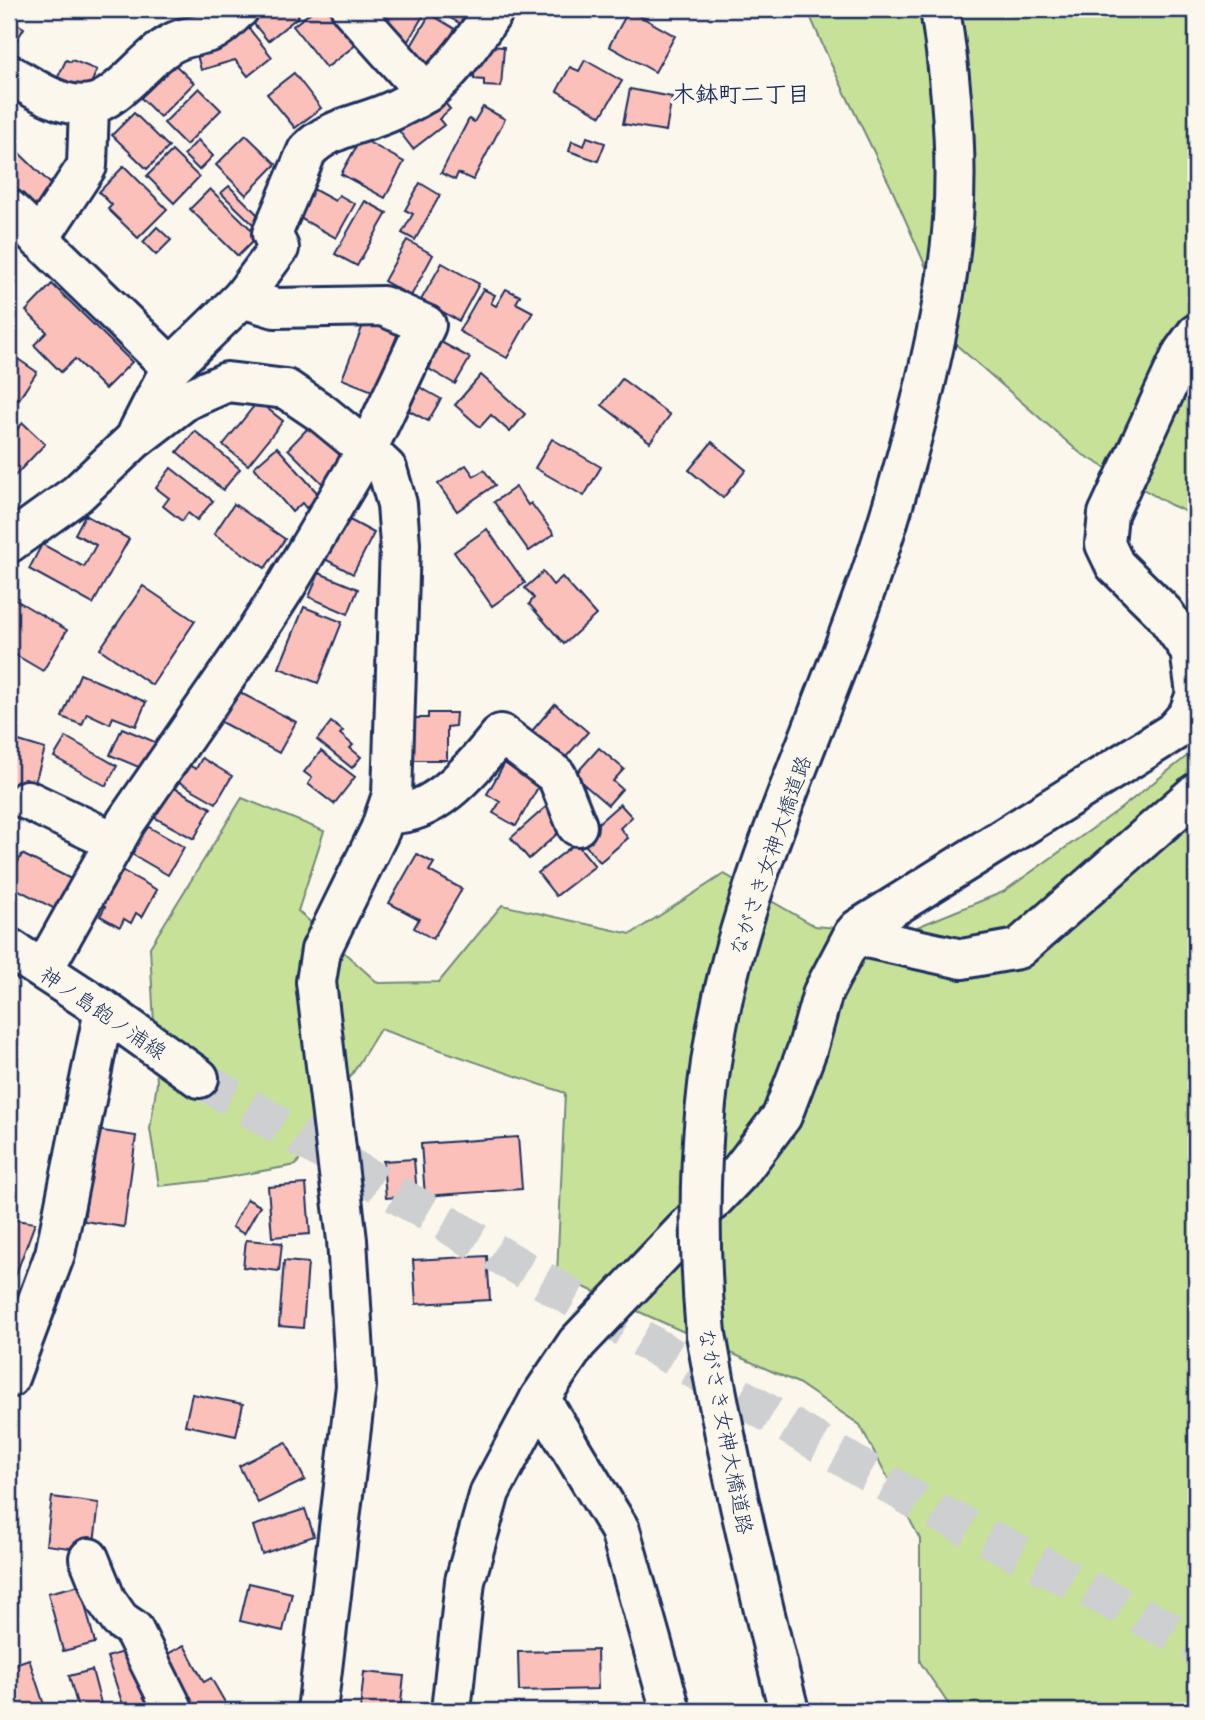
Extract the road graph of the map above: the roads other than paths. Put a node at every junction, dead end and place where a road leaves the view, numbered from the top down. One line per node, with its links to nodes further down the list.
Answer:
1 (239, 9): 7 (street)
2 (351, 9): 6 (street)
3 (495, 9): 6 (street)
4 (940, 9): 34 (street, ながさき女神大橋道路, bridge)
5 (9, 74): 7 (street)
6 (426, 93): 10 (street)
7 (89, 106): 9 (street)
8 (9, 209): 9 (street)
9 (39, 239): 12 (street)
10 (242, 298): 12 (street); 14 (street)
11 (1196, 334): 16 (street)
12 (171, 367): 13 (street)
13 (134, 440): 14 (street); 15 (street)
14 (367, 450): 19 (street); 21 (street)
15 (9, 543)
16 (1196, 694): 22 (street)
17 (1196, 793): 22 (street)
18 (27, 800): 21 (street)
19 (386, 813): 20 (street); 31 (street)
20 (577, 826)
21 (115, 842): 24 (street)
22 (853, 936): 28 (street)
23 (9, 948): 24 (street, 神ノ島飽ノ浦線)
24 (43, 970): 25 (street, 神ノ島飽ノ浦線)
25 (104, 1010): 26 (street, 神ノ島飽ノ浦線); 27 (street)
26 (199, 1078)
27 (9, 1378)
28 (540, 1398): 32 (street); 33 (street)
29 (89, 1558): 30 (street)
30 (174, 1711)
31 (317, 1711)
32 (452, 1711)
33 (671, 1711)
34 (789, 1711)

